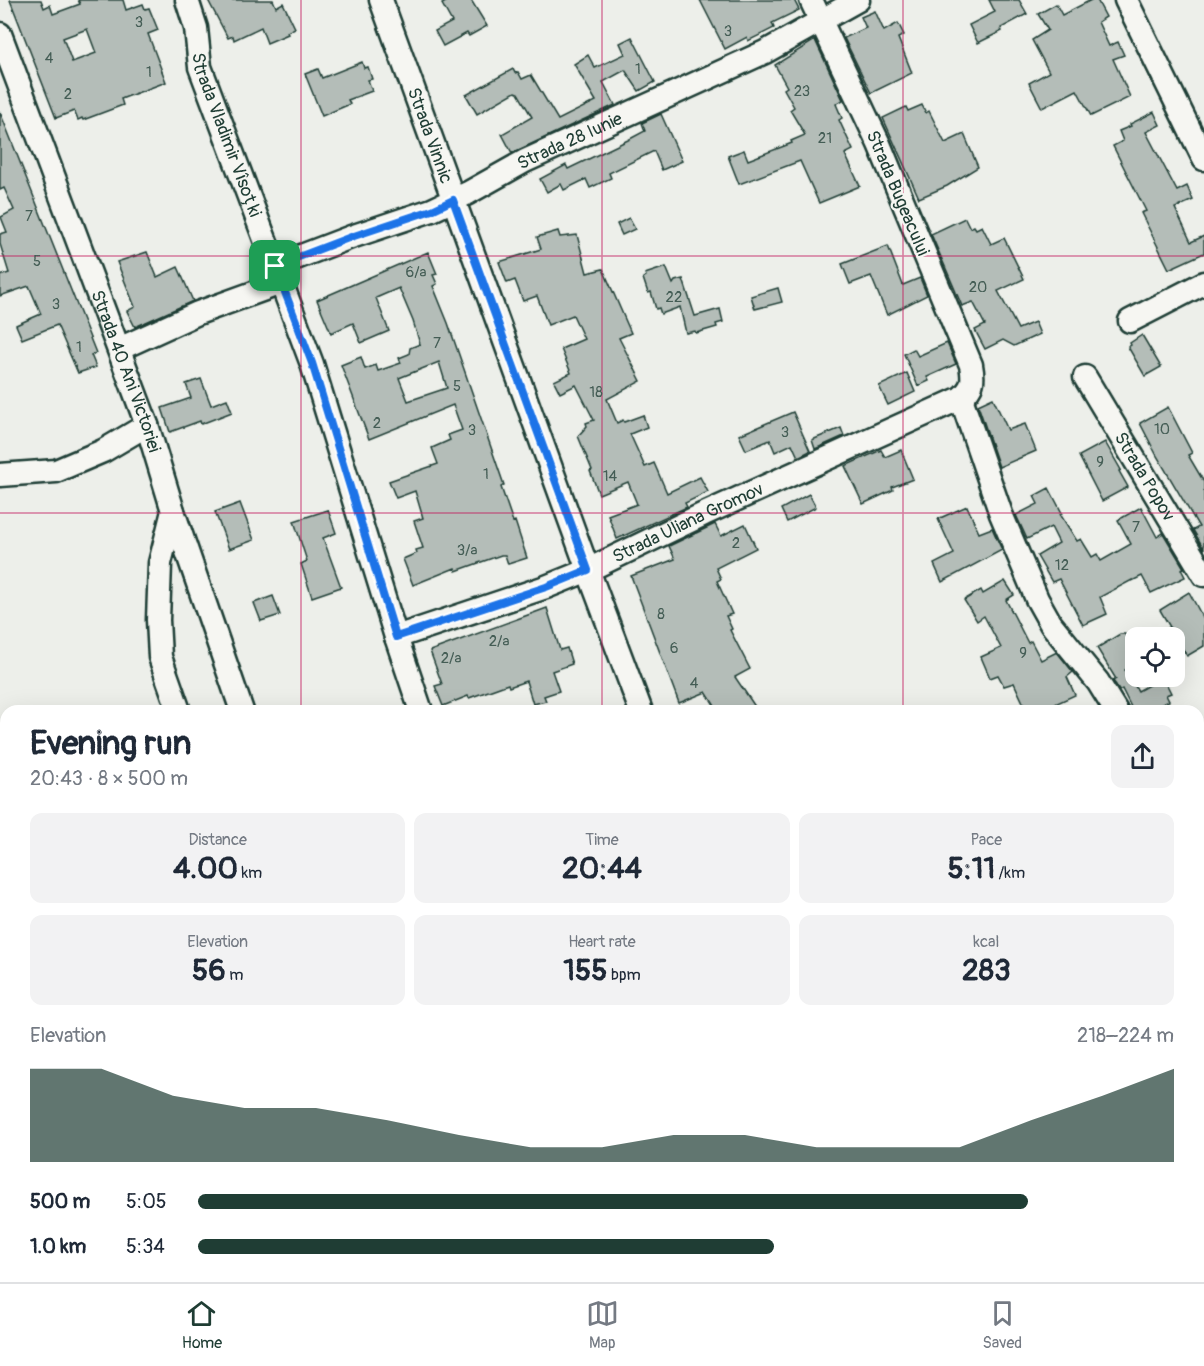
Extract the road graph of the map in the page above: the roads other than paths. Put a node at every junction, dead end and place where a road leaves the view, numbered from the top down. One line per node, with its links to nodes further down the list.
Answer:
1 (187, 0): 9 (street, Strada Vladimir Vîsoțki)
2 (381, 0): 8 (street, Strada Vinnic)
3 (858, 0): 5 (street, Strada 28 Iunie)
4 (1126, 0): 7 (street)
5 (816, 10): 8 (street, Strada 28 Iunie); 14 (street, Strada Bugeacului)
6 (0, 34): 12 (street, Strada 40 Ani Victoriei)
7 (1204, 159)
8 (453, 200): 9 (street, Strada 28 Iunie); 18 (street, Strada Vinnic)
9 (278, 274): 12 (street, Strada 28 Iunie); 20 (street, Strada Vladimir Vîsoțki)
10 (1204, 283): 11 (street)
11 (1130, 321)
12 (119, 349): 15 (street, Strada 40 Ani Victoriei)
13 (1085, 377): 19 (street, Strada Popov)
14 (965, 394): 18 (street, Strada Uliana Gromov); 25 (street, Strada Bugeacului)
15 (147, 425): 16 (street); 17 (street, Strada 40 Ani Victoriei)
16 (0, 475)
17 (173, 511): 21 (street); 22 (street, Strada 40 Ani Victoriei)
18 (588, 570): 20 (street, Strada Uliana Gromov); 24 (street, Strada Vinnic)
19 (1204, 575)
20 (396, 637): 23 (street, Strada Vladimir Vîsoțki)
21 (177, 705)
22 (240, 705)
23 (419, 705)
24 (639, 705)
25 (1112, 705)

